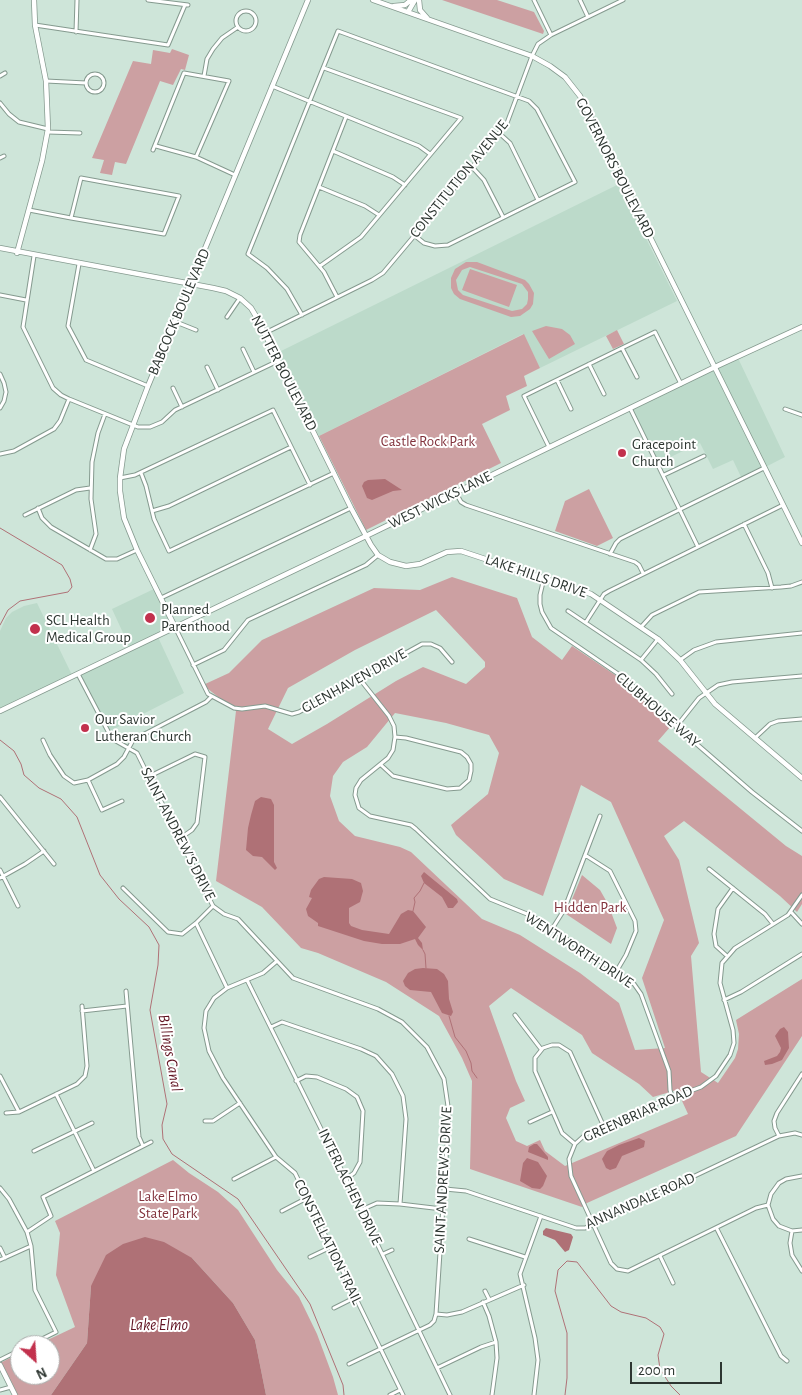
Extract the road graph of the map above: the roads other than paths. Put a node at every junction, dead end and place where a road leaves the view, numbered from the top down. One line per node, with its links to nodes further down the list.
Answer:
1 (34, 0): 14 (street)
2 (77, 0): 16 (street)
3 (148, 0): 16 (street)
4 (308, 0): 25 (street, BABCOCK BOULEVARD)
5 (373, 0): 10 (street, GOVERNORS BOULEVARD)
6 (415, 0): 10 (street); 11 (street); 13 (street)
7 (534, 0): 17 (street)
8 (580, 0): 12 (street)
9 (623, 0): 12 (street, CONSTITUTION AVENUE)
10 (392, 7): 11 (street, GOVERNORS BOULEVARD)
11 (408, 12): 13 (street, GOVERNORS BOULEVARD)
12 (588, 17): 17 (street, CONSTITUTION AVENUE)
13 (428, 19): 18 (street, GOVERNORS BOULEVARD)
14 (35, 25): 16 (street); 23 (street)
15 (238, 26): 15 (street); 22 (street)
16 (76, 32)
17 (551, 35): 18 (street, CONSTITUTION AVENUE)
18 (532, 56): 26 (street, CONSTITUTION AVENUE); 69 (street, GOVERNORS BOULEVARD)
19 (324, 68): 26 (street); 27 (street); 34 (street)
20 (5, 72): 21 (street)
21 (0, 76)
22 (204, 76): 36 (street); 36 (street)
23 (46, 81): 24 (street); 30 (street)
24 (86, 83): 24 (street)
25 (272, 86): 27 (street); 39 (street, BABCOCK BOULEVARD)
26 (517, 96): 32 (street, CONSTITUTION AVENUE); 42 (street)
27 (310, 101): 29 (street); 58 (street)
28 (0, 103): 30 (street)
29 (346, 117): 33 (street); 34 (street)
30 (47, 130): 31 (street); 43 (street)
31 (80, 133)
32 (499, 133): 38 (street, CONSTITUTION AVENUE); 42 (street)
33 (333, 151): 40 (street); 41 (street)
34 (430, 154): 40 (street)
35 (4, 156): 37 (street)
36 (196, 157): 39 (street)
37 (0, 158)
38 (472, 167): 45 (street); 47 (street, CONSTITUTION AVENUE)
39 (235, 175): 53 (street, BABCOCK BOULEVARD)
40 (405, 185): 44 (street)
41 (319, 187): 44 (street); 52 (street)
42 (538, 200): 45 (street)
43 (29, 210): 46 (street); 49 (street)
44 (380, 215): 52 (street)
45 (503, 217): 47 (street)
46 (71, 218): 46 (street)
47 (414, 235): 55 (street, CONSTITUTION AVENUE)
48 (0, 248): 49 (street, NUTTER BOULEVARD)
49 (17, 253): 50 (street, NUTTER BOULEVARD)
50 (34, 256): 51 (street, NUTTER BOULEVARD); 57 (street)
51 (80, 264): 53 (street, NUTTER BOULEVARD); 75 (street)
52 (320, 266): 55 (street)
53 (191, 284): 56 (street, NUTTER BOULEVARD); 60 (street, BABCOCK BOULEVARD)
54 (0, 295): 57 (street)
55 (337, 297): 58 (street, CONSTITUTION AVENUE)
56 (240, 298): 59 (street); 63 (street, NUTTER BOULEVARD)
57 (26, 300): 79 (street)
58 (302, 315): 63 (street, CONSTITUTION AVENUE)
59 (227, 317)
60 (176, 322): 62 (street); 75 (street, BABCOCK BOULEVARD)
61 (802, 327): 69 (street, WEST WICKS LANE)
62 (196, 330)
63 (264, 333): 66 (street, NUTTER BOULEVARD)
64 (622, 348): 67 (street); 72 (street); 74 (street)
65 (243, 349): 70 (street)
66 (278, 361): 70 (street); 94 (street, NUTTER BOULEVARD)
67 (589, 364): 73 (street); 78 (street)
68 (207, 367): 77 (street)
69 (715, 367): 74 (street, WEST WICKS LANE); 92 (street, GOVERNORS BOULEVARD)
70 (254, 372): 77 (street)
71 (0, 374): 81 (street)
72 (637, 377)
73 (557, 380): 83 (street); 89 (street)
74 (681, 384): 82 (street, WEST WICKS LANE)
75 (148, 386): 87 (street, BABCOCK BOULEVARD)
76 (172, 388): 80 (street)
77 (218, 390): 80 (street)
78 (604, 394)
79 (69, 399): 85 (street); 90 (street)
80 (182, 407): 87 (street)
81 (0, 408)
82 (630, 408): 89 (street, WEST WICKS LANE); 95 (street)
83 (571, 409)
84 (785, 409): 86 (street)
85 (105, 414): 87 (street); 98 (street)
86 (802, 414)
87 (133, 425): 96 (street, BABCOCK BOULEVARD)
88 (291, 447): 93 (street); 97 (street); 104 (street)
89 (549, 447): 99 (street, WEST WICKS LANE)
90 (0, 454)
91 (704, 456): 95 (street)
92 (765, 467): 100 (street, GOVERNORS BOULEVARD); 103 (street)
93 (141, 472): 96 (street); 104 (street)
94 (334, 473): 97 (street); 102 (street, NUTTER BOULEVARD)
95 (664, 476): 103 (street)
96 (120, 478): 112 (street, BABCOCK BOULEVARD)
97 (310, 484): 104 (street)
98 (90, 488): 101 (street); 111 (street)
99 (456, 493): 107 (street, WEST WICKS LANE); 114 (street)
100 (783, 505): 106 (street); 108 (street, GOVERNORS BOULEVARD)
101 (38, 508): 105 (street); 110 (street)
102 (351, 508): 107 (street, NUTTER BOULEVARD); 120 (street)
103 (680, 509): 109 (street); 114 (street)
104 (152, 512)
105 (25, 515)
106 (744, 524): 109 (street); 119 (street)
107 (366, 536): 115 (street); 125 (street, WEST WICKS LANE)
108 (802, 543)
109 (698, 547): 116 (street)
110 (86, 548): 111 (street); 113 (street)
111 (90, 550): 112 (street)
112 (137, 550): 120 (street, BABCOCK BOULEVARD)
113 (84, 552)
114 (610, 554): 116 (street)
115 (378, 555): 117 (street, LAKE HILLS DRIVE); 131 (street)
116 (643, 573): 121 (street)
117 (544, 578): 121 (street, LAKE HILLS DRIVE); 140 (street, CLUBHOUSE WAY)
118 (802, 582): 119 (street)
119 (772, 588): 124 (street)
120 (161, 598): 125 (street, BABCOCK BOULEVARD)
121 (600, 600): 123 (street); 124 (street, LAKE HILLS DRIVE)
122 (568, 611): 123 (street)
123 (586, 622): 128 (street)
124 (642, 626): 127 (street, LAKE HILLS DRIVE)
125 (175, 627): 131 (street); 132 (street, WEST WICKS LANE)
126 (802, 633): 129 (street)
127 (658, 639): 128 (street); 129 (street, LAKE HILLS DRIVE)
128 (641, 660): 135 (street)
129 (680, 660): 136 (street, LAKE HILLS DRIVE)
130 (452, 662): 134 (street, GLENHAVEN DRIVE)
131 (193, 665): 137 (street)
132 (77, 672): 138 (street, WEST WICKS LANE); 144 (street, SAINT ANDREW'S DRIVE)
133 (802, 676): 136 (street)
134 (359, 678): 137 (street, GLENHAVEN DRIVE); 141 (street)
135 (672, 694)
136 (706, 694): 140 (street); 142 (street, LAKE HILLS DRIVE)
137 (212, 697): 144 (street)
138 (0, 710)
139 (802, 719): 142 (street)
140 (676, 727): 152 (street, CLUBHOUSE WAY)
141 (395, 737): 145 (street, WENTWORTH DRIVE); 145 (street)
142 (755, 738): 146 (street, LAKE HILLS DRIVE)
143 (43, 740): 148 (street)
144 (128, 748): 147 (street, SAINT ANDREW'S DRIVE); 148 (street)
145 (381, 765): 169 (street, WENTWORTH DRIVE)
146 (801, 775)
147 (148, 777): 153 (street, SAINT ANDREW'S DRIVE); 153 (street)
148 (88, 780): 150 (street)
149 (0, 796): 154 (street)
150 (122, 801)
151 (600, 816): 155 (street)
152 (802, 831)
153 (179, 838): 164 (street, SAINT ANDREW'S DRIVE)
154 (44, 851): 156 (street); 159 (street)
155 (585, 855): 169 (street); 173 (street)
156 (54, 864)
157 (709, 869): 161 (street)
158 (0, 870): 159 (street)
159 (2, 877): 163 (street)
160 (123, 888): 166 (street)
161 (733, 888): 167 (street); 171 (street)
162 (802, 895): 165 (street)
163 (18, 906)
164 (213, 906): 166 (street); 172 (street, SAINT ANDREW'S DRIVE)
165 (791, 912): 167 (street); 168 (street)
166 (196, 923): 175 (street)
167 (773, 924): 171 (street)
168 (802, 924)
169 (552, 929): 173 (street, WENTWORTH DRIVE)
170 (802, 954): 177 (street)
171 (727, 956): 177 (street, GREENBRIAR ROAD)
172 (277, 961): 174 (street, CONSTELLATION TRAIL); 210 (street, SAINT ANDREW'S DRIVE)
173 (616, 972): 188 (street, WENTWORTH DRIVE)
174 (247, 980): 175 (street, CONSTELLATION TRAIL); 182 (street, INTERLACHEN DRIVE)
175 (227, 988): 189 (street, CONSTELLATION TRAIL)
176 (126, 991): 179 (street)
177 (724, 1000): 188 (street, GREENBRIAR ROAD)
178 (82, 1006): 180 (street)
179 (127, 1006): 180 (street); 202 (street)
180 (82, 1011): 187 (street)
181 (515, 1015): 183 (street)
182 (271, 1027): 186 (street, INTERLACHEN DRIVE); 212 (street)
183 (541, 1049): 191 (street); 196 (street)
184 (802, 1074): 199 (street)
185 (0, 1076): 190 (street)
186 (296, 1081): 207 (street, INTERLACHEN DRIVE); 207 (street)
187 (56, 1094): 190 (street); 197 (street)
188 (672, 1097): 196 (street, GREENBRIAR ROAD)
189 (240, 1103): 193 (street); 204 (street, CONSTELLATION TRAIL)
190 (19, 1112): 192 (street)
191 (552, 1112): 194 (street); 201 (street)
192 (6, 1113)
193 (204, 1121)
194 (530, 1122)
195 (92, 1123): 197 (street)
196 (604, 1126): 201 (street, GREENBRIAR ROAD)
197 (74, 1132): 203 (street); 205 (street)
198 (802, 1135): 199 (street, ANNANDALE ROAD)
199 (779, 1136): 218 (street, ANNANDALE ROAD)
200 (152, 1142): 202 (street)
201 (575, 1144): 218 (street, GREENBRIAR ROAD)
202 (143, 1146): 205 (street)
203 (34, 1151)
204 (276, 1157): 208 (street); 211 (street, CONSTELLATION TRAIL)
205 (94, 1170): 222 (street)
206 (802, 1176): 213 (street)
207 (346, 1178): 215 (street, INTERLACHEN DRIVE)
208 (234, 1179)
209 (0, 1188): 222 (street)
210 (444, 1189): 214 (street, SAINT ANDREW'S DRIVE); 217 (street, ANNANDALE ROAD)
211 (307, 1198): 216 (street); 225 (street, CONSTELLATION TRAIL)
212 (400, 1204): 214 (street); 215 (street)
213 (768, 1205): 219 (street, GREENBRIAR ROAD); 221 (street)
214 (442, 1209): 242 (street, SAINT ANDREW'S DRIVE)
215 (361, 1210): 228 (street, INTERLACHEN DRIVE)
216 (282, 1211)
217 (541, 1216): 218 (street, ANNANDALE ROAD); 231 (street)
218 (594, 1225): 229 (street, GREENBRIAR ROAD)
219 (717, 1229): 229 (street, GREENBRIAR ROAD); 247 (street)
220 (802, 1230): 221 (street)
221 (792, 1231): 234 (street)
222 (27, 1232): 224 (street)
223 (469, 1239): 231 (street)
224 (31, 1246): 232 (street); 244 (street)
225 (331, 1247): 230 (street); 238 (street, CONSTELLATION TRAIL)
226 (0, 1248): 232 (street)
227 (392, 1250): 228 (street)
228 (383, 1254): 243 (street, INTERLACHEN DRIVE)
229 (660, 1256): 235 (street)
230 (310, 1257)
231 (525, 1257): 236 (street)
232 (5, 1258): 233 (street)
233 (0, 1260)
234 (802, 1271)
235 (673, 1283)
236 (524, 1285): 239 (street); 259 (street)
237 (485, 1291): 239 (street)
238 (354, 1298): 241 (street); 246 (street, CONSTELLATION TRAIL)
239 (489, 1300): 240 (street)
240 (483, 1302): 242 (street); 245 (street)
241 (334, 1308)
242 (436, 1314): 243 (street)
243 (419, 1330): 246 (street); 250 (street, INTERLACHEN DRIVE)
244 (50, 1335)
245 (496, 1342): 250 (street); 258 (street)
246 (381, 1349): 248 (street); 253 (street, CONSTELLATION TRAIL)
247 (787, 1361)
248 (349, 1364)
249 (0, 1365): 251 (street)
250 (437, 1368): 257 (street, INTERLACHEN DRIVE)
251 (11, 1387): 252 (street); 254 (street)
252 (0, 1390)
253 (400, 1390): 255 (street); 256 (street, CONSTELLATION TRAIL)
254 (15, 1395)
255 (390, 1395)
256 (402, 1395)
257 (450, 1395)
258 (492, 1395)
259 (534, 1395)

